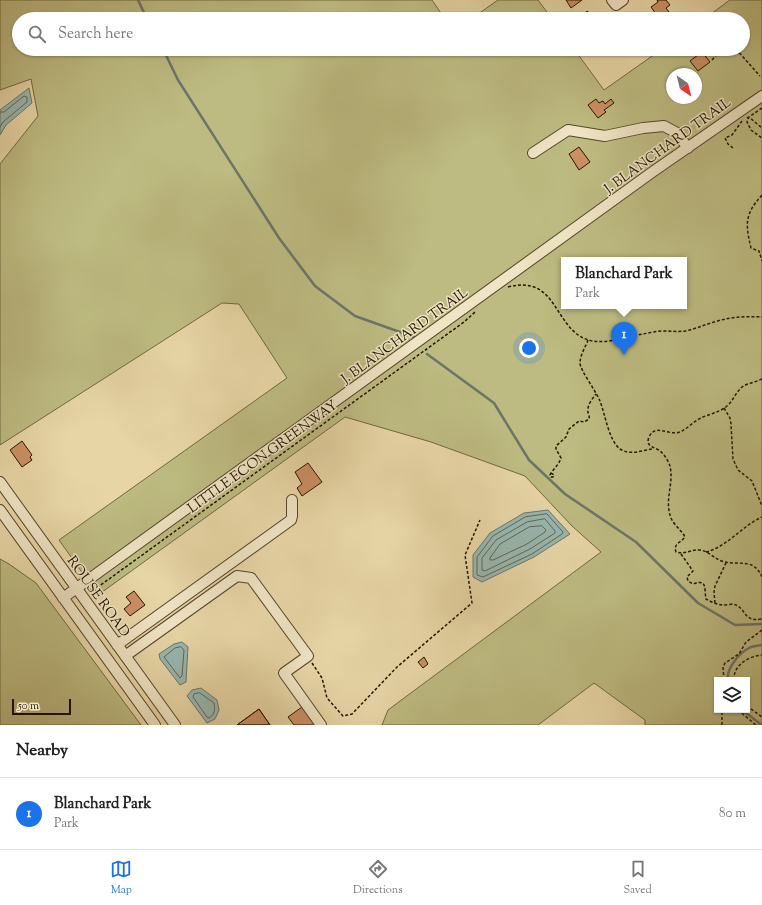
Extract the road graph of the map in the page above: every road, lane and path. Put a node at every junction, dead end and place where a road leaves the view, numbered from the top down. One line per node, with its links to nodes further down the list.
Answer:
1 (716, 56): 3 (path)
2 (742, 56): 4 (path)
3 (712, 60)
4 (760, 76)
5 (762, 96): 10 (street, J. BLANCHARD TRAIL)
6 (762, 108): 7 (path)
7 (749, 117): 8 (path); 9 (path); 11 (path)
8 (762, 128)
9 (762, 138)
10 (688, 148): 12 (street); 34 (street, J. BLANCHARD TRAIL)
11 (733, 148)
12 (533, 153)
13 (762, 195): 14 (path)
14 (762, 261)
15 (505, 289): 18 (path)
16 (477, 310): 35 (path, LITTLE ECON GREENWAY)
17 (762, 318): 18 (path)
18 (588, 340): 20 (path)
19 (762, 379): 21 (path)
20 (596, 394): 22 (path); 23 (path)
21 (723, 408): 22 (path); 26 (path)
22 (653, 449): 31 (path)
23 (551, 472)
24 (0, 482): 34 (street, ROUSE ROAD)
25 (292, 500): 40 (street)
26 (762, 506)
27 (0, 510): 36 (street)
28 (762, 517): 30 (path)
29 (480, 520): 43 (path)
30 (706, 552): 31 (path); 32 (path)
31 (681, 554): 37 (path)
32 (726, 563): 33 (path); 37 (path)
33 (762, 577)
34 (76, 588): 36 (street, J. BLANCHARD TRAIL); 40 (street, ROUSE ROAD)
35 (91, 591)
36 (64, 598): 50 (street)
37 (715, 603): 38 (path)
38 (762, 619)
39 (762, 630): 44 (path)
40 (117, 645): 42 (street, ROUSE ROAD)
41 (762, 655): 45 (path)
42 (125, 656): 43 (street); 51 (street, ROUSE ROAD)
43 (308, 656): 52 (street)
44 (724, 677)
45 (734, 677)
46 (750, 708): 49 (path)
47 (722, 713): 53 (path)
48 (742, 713): 54 (path)
49 (762, 717)
50 (155, 725)
51 (175, 725)
52 (321, 725)
53 (722, 725)
54 (756, 725)

